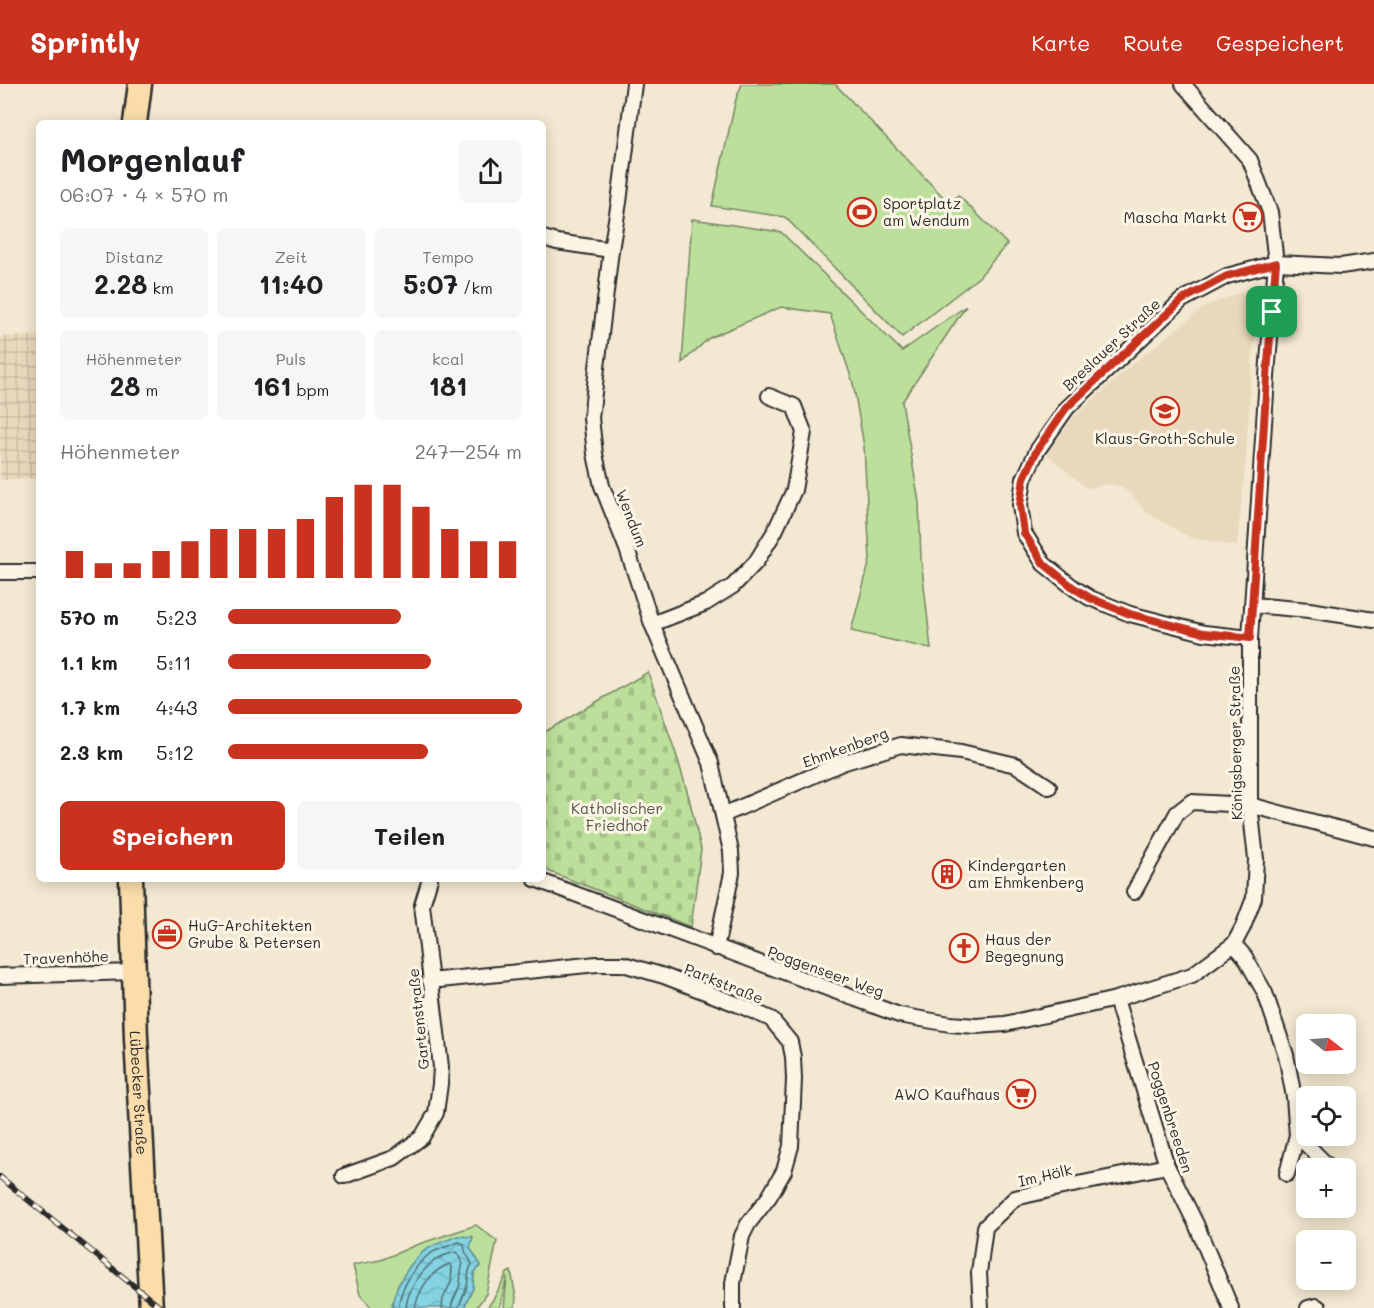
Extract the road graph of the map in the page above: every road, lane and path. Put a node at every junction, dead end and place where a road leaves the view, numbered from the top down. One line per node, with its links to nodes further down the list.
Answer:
1 (140, 84): 4 (main road)
2 (634, 84): 6 (street, Wendum)
3 (1183, 84): 8 (street, Königsberger Straße)
4 (135, 120)
5 (546, 239): 6 (street)
6 (611, 250): 14 (street, Wendum)
7 (1374, 261): 8 (street, Breslauer Straße)
8 (1276, 263): 12 (street, Königsberger Straße); 15 (street, Breslauer Straße)
9 (769, 396): 14 (street)
10 (0, 572): 11 (street)
11 (36, 572)
12 (1252, 605): 13 (street); 15 (street, Königsberger Straße)
13 (1374, 620)
14 (652, 624): 18 (street, Wendum)
15 (1250, 638): 17 (street, Königsberger Straße)
16 (1049, 788): 18 (street, Ehmkenberg)
17 (1250, 805): 19 (street); 23 (street); 24 (street, Königsberger Straße)
18 (723, 815): 25 (street, Wendum)
19 (1374, 837)
20 (131, 882): 26 (main road, Lübecker Straße)
21 (429, 882): 28 (street, Gartenstraße)
22 (543, 882): 25 (street, Poggenseer Weg)
23 (1134, 891)
24 (1234, 944): 29 (street, Königsberger Straße); 30 (street)
25 (716, 948): 29 (street, Poggenseer Weg)
26 (134, 972): 27 (street, Travenhöhe); 37 (main road, Lübecker Straße)
27 (0, 976)
28 (430, 981): 36 (street, Gartenstraße); 38 (street, Parkstraße)
29 (1116, 999): 34 (street, Poggenbreeden)
30 (1296, 1122)
31 (1296, 1138): 35 (street)
32 (1309, 1146): 33 (street)
33 (1320, 1158)
34 (1167, 1166): 39 (street, Im Hölk); 40 (street, Poggenbreeden)
35 (1287, 1174)
36 (344, 1176)
37 (151, 1308)
38 (733, 1308)
39 (981, 1308)
40 (1231, 1308)
41 (1308, 1308): 42 (street)
42 (1319, 1308)

